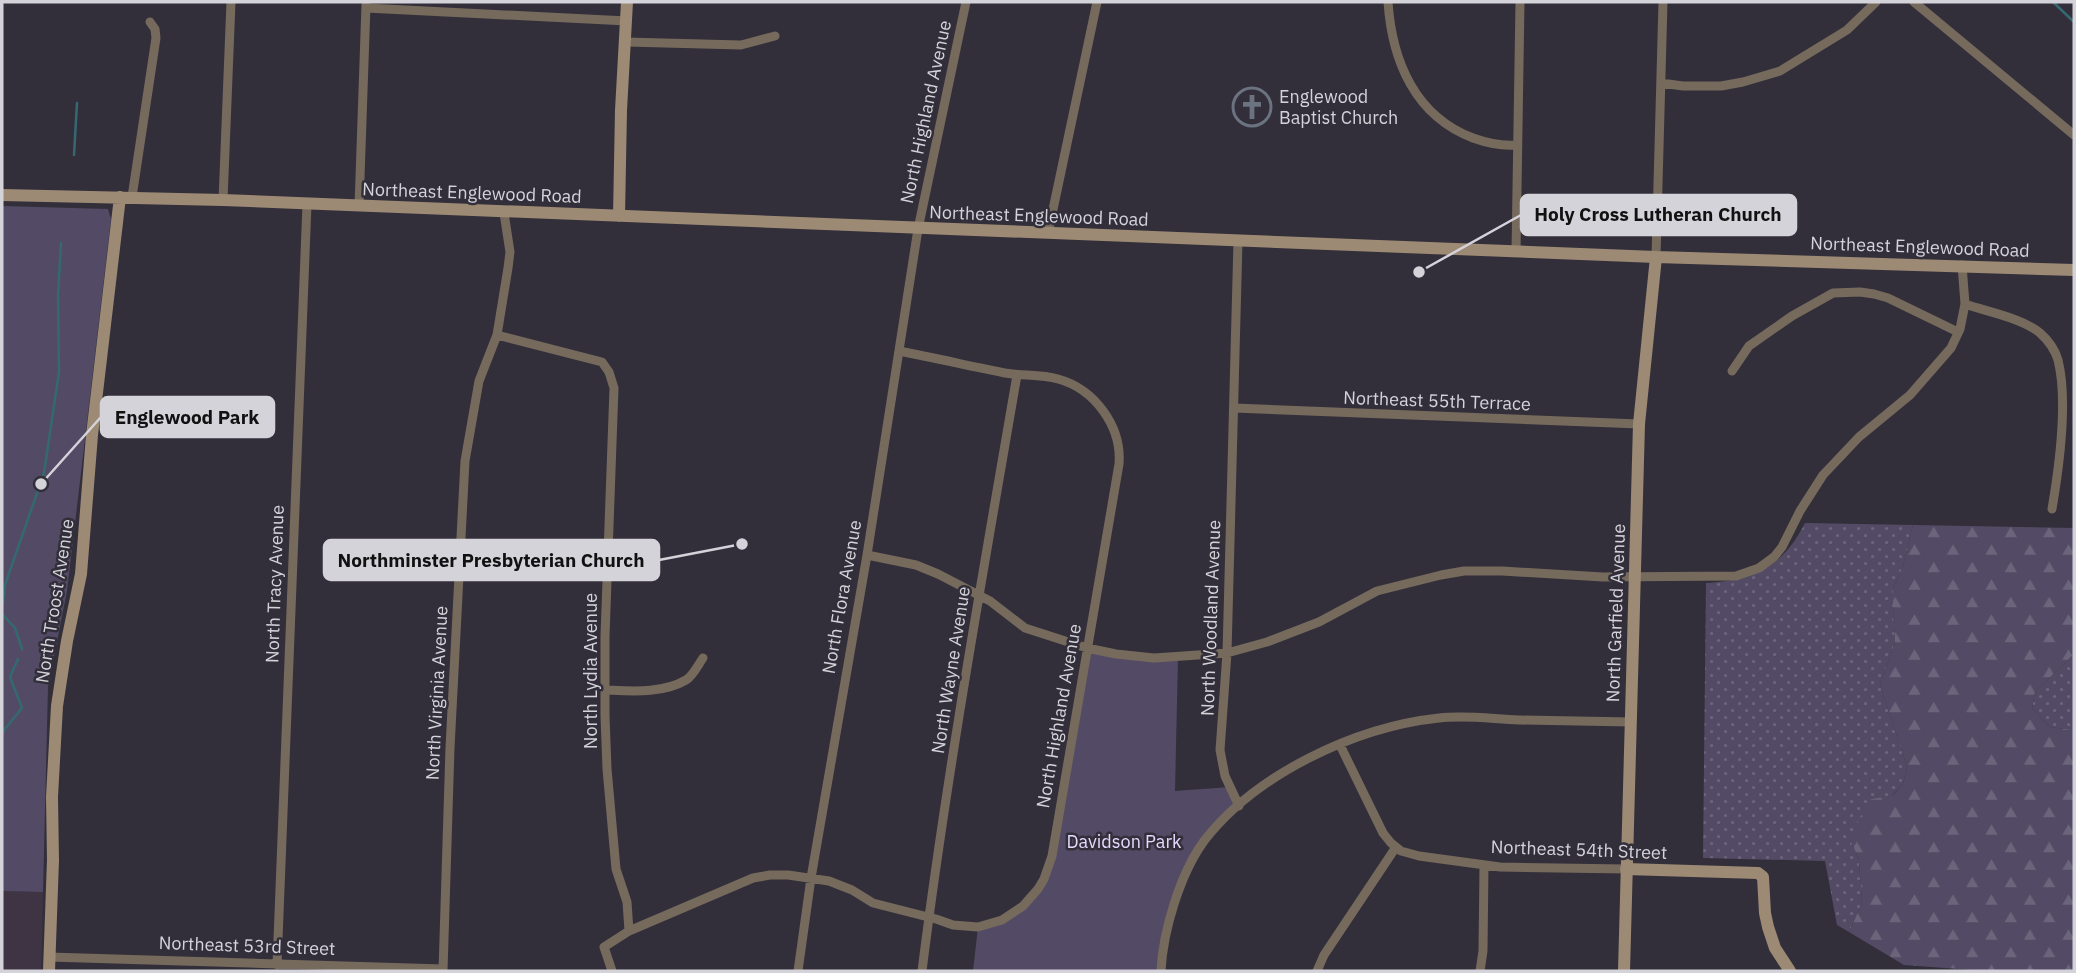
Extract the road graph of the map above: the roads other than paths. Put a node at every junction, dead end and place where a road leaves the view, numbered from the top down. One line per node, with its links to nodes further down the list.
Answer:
1 (231, 2): 20 (street)
2 (627, 2): 11 (main road)
3 (966, 2): 25 (street, North Highland Avenue)
4 (1097, 2): 26 (street)
5 (1388, 2): 17 (street)
6 (1520, 2): 17 (street)
7 (1663, 2): 15 (street)
8 (1876, 2): 15 (street)
9 (1914, 2): 16 (street)
10 (366, 5): 11 (street); 22 (street)
11 (627, 21): 14 (main road)
12 (149, 22): 19 (street)
13 (775, 36): 14 (street)
14 (626, 42): 24 (main road)
15 (1661, 83): 29 (street)
16 (2074, 135)
17 (1516, 145): 28 (street)
18 (2, 195): 19 (main road, Northeast Englewood Road)
19 (126, 197): 20 (main road, Northeast Englewood Road); 57 (main road, North Troost Avenue)
20 (223, 200): 21 (main road, Northeast Englewood Road)
21 (307, 204): 22 (main road, Northeast Englewood Road); 58 (street, North Tracy Avenue)
22 (359, 206): 23 (main road, Northeast Englewood Road)
23 (504, 213): 24 (main road, Northeast Englewood Road); 34 (street, North Virginia Avenue)
24 (619, 216): 25 (main road, Northeast Englewood Road)
25 (918, 229): 26 (main road, Northeast Englewood Road); 35 (street, North Flora Avenue)
26 (1048, 233): 27 (main road, Northeast Englewood Road)
27 (1238, 241): 28 (main road, Northeast Englewood Road); 38 (street, North Woodland Avenue)
28 (1516, 251): 29 (main road, Northeast Englewood Road)
29 (1656, 257): 30 (main road, Northeast Englewood Road); 39 (main road, North Garfield Avenue)
30 (1962, 265): 31 (main road, Northeast Englewood Road); 32 (street)
31 (2074, 270)
32 (1965, 304): 33 (street); 40 (street)
33 (1958, 332): 36 (street); 42 (street)
34 (497, 335): 47 (street, North Lydia Avenue); 59 (street, North Virginia Avenue)
35 (900, 351): 37 (street); 41 (street, North Flora Avenue)
36 (1732, 371)
37 (1017, 375): 43 (street, North Wayne Avenue); 44 (street, North Highland Avenue)
38 (1234, 408): 39 (street, Northeast 55th Terrace); 45 (street, North Woodland Avenue)
39 (1639, 424): 42 (main road, North Garfield Avenue)
40 (2052, 509)
41 (867, 555): 43 (street); 54 (street, North Flora Avenue)
42 (1635, 577): 45 (street); 48 (main road, North Garfield Avenue)
43 (979, 595): 44 (street); 55 (street, North Wayne Avenue)
44 (1087, 648): 45 (street); 55 (street, North Highland Avenue)
45 (1227, 653): 50 (street, North Woodland Avenue)
46 (703, 658): 47 (street)
47 (605, 690): 56 (street, North Lydia Avenue)
48 (1631, 722): 49 (street); 53 (main road, North Garfield Avenue)
49 (1340, 745): 50 (street); 51 (street)
50 (1239, 806): 64 (street)
51 (1396, 847): 52 (street, Northeast 54th Street); 65 (street)
52 (1484, 865): 53 (street, Northeast 54th Street); 66 (street)
53 (1626, 869): 67 (main road, North Garfield Avenue); 68 (main road, Northeast 54th Street)
54 (811, 878): 55 (street); 56 (street); 62 (street, North Flora Avenue)
55 (929, 917): 63 (street, North Wayne Avenue)
56 (629, 932): 61 (street)
57 (49, 957): 58 (street, Northeast 53rd Street); 60 (main road, North Troost Avenue)
58 (277, 965): 59 (street, Northeast 53rd Street)
59 (443, 970)
60 (49, 971)
61 (612, 971)
62 (798, 971)
63 (922, 971)
64 (1161, 971)
65 (1317, 971)
66 (1480, 971)
67 (1624, 971)
68 (1790, 971)

